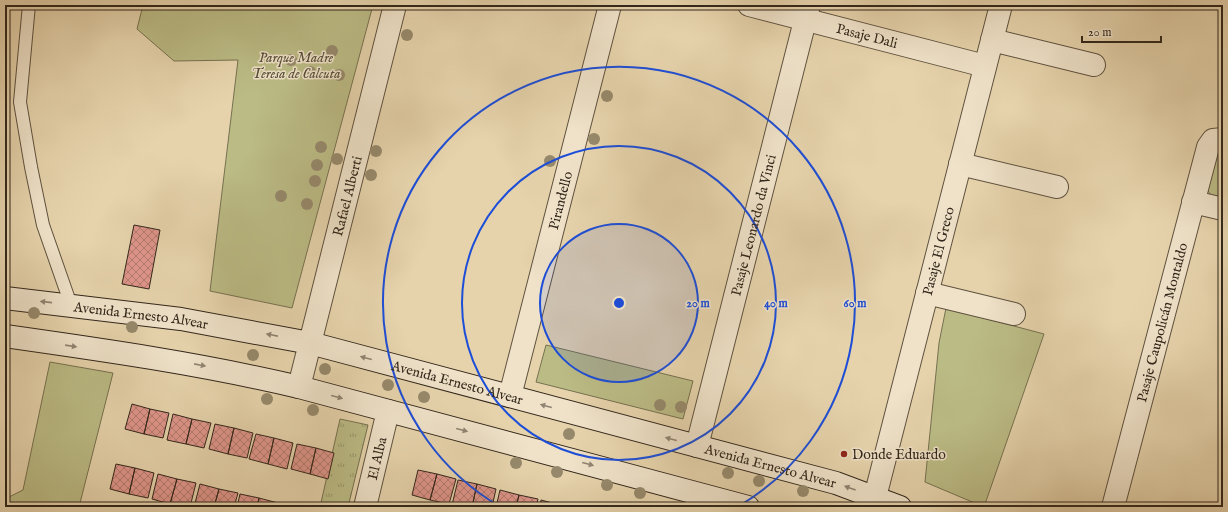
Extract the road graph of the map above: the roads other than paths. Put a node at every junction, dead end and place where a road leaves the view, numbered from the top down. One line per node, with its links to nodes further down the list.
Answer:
1 (29, 5): 17 (lane)
2 (395, 5): 20 (street, Rafael Alberti)
3 (610, 5): 22 (street, Pirandello)
4 (749, 5): 6 (street, Pasaje Dali)
5 (1001, 5): 7 (street, Pasaje El Greco)
6 (807, 12): 9 (street, Pasaje Dali); 24 (street, Pasaje Leonardo da Vinci)
7 (992, 40): 8 (street); 9 (street, Pasaje El Greco)
8 (1094, 65)
9 (985, 66): 11 (street, Pasaje El Greco)
10 (1218, 140): 13 (street, Pasaje Caupolicán Montaldo)
11 (960, 164): 12 (street); 15 (street, Pasaje El Greco)
12 (1057, 187)
13 (1194, 202): 14 (street); 29 (street, Pasaje Caupolicán Montaldo)
14 (1223, 210)
15 (927, 293): 18 (street); 25 (street, Pasaje El Greco)
16 (5, 298): 17 (street, Avenida Ernesto Alvear, one-way to 16)
17 (71, 305): 20 (street, Avenida Ernesto Alvear, one-way to 17)
18 (1014, 314)
19 (5, 336): 21 (street, one-way to 21)
20 (310, 343): 21 (street, Rafael Alberti); 22 (street, Avenida Ernesto Alvear, one-way to 20)
21 (299, 387): 23 (street, one-way to 23)
22 (510, 396): 24 (street, Avenida Ernesto Alvear, one-way to 22)
23 (388, 411): 26 (street, El Alba); 27 (street, one-way to 27)
24 (697, 446): 25 (street, Avenida Ernesto Alvear, one-way to 24)
25 (875, 497): 28 (street, Avenida Ernesto Alvear)
26 (365, 507)
27 (748, 507)
28 (900, 507)
29 (1113, 507)

